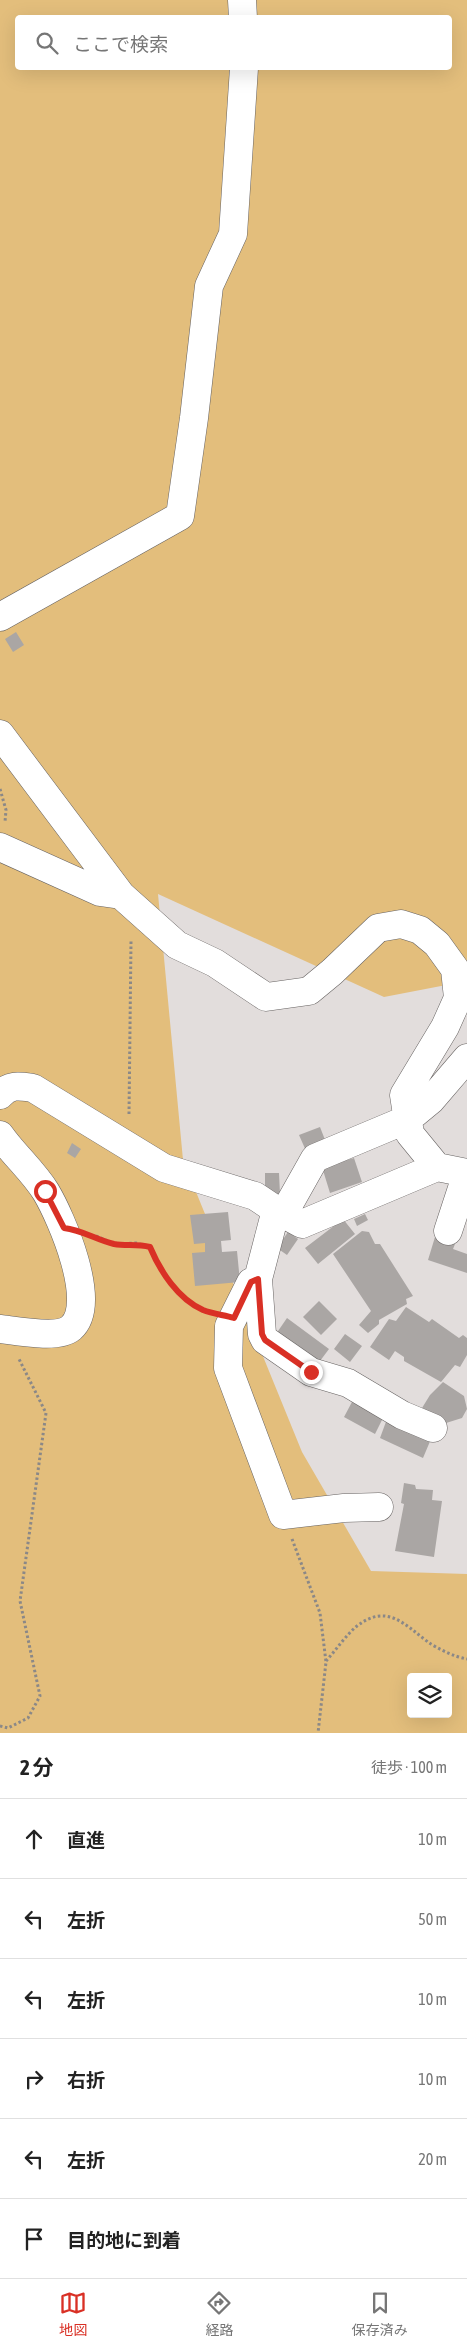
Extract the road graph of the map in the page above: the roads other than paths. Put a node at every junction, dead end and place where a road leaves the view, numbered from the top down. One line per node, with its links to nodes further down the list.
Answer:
1 (242, 0): 2 (street)
2 (243, 15)
3 (244, 70): 4 (street)
4 (0, 617)
5 (0, 734): 7 (street)
6 (1, 847): 7 (street)
7 (121, 895): 10 (street)
8 (467, 1058): 10 (street)
9 (0, 1095): 14 (street)
10 (408, 1119): 12 (street); 14 (street)
11 (0, 1135): 17 (street)
12 (437, 1167): 13 (street); 14 (street)
13 (467, 1173): 15 (street)
14 (280, 1212): 16 (street)
15 (448, 1231)
16 (258, 1279): 18 (street); 19 (street)
17 (2, 1330)
18 (433, 1428)
19 (379, 1507)

